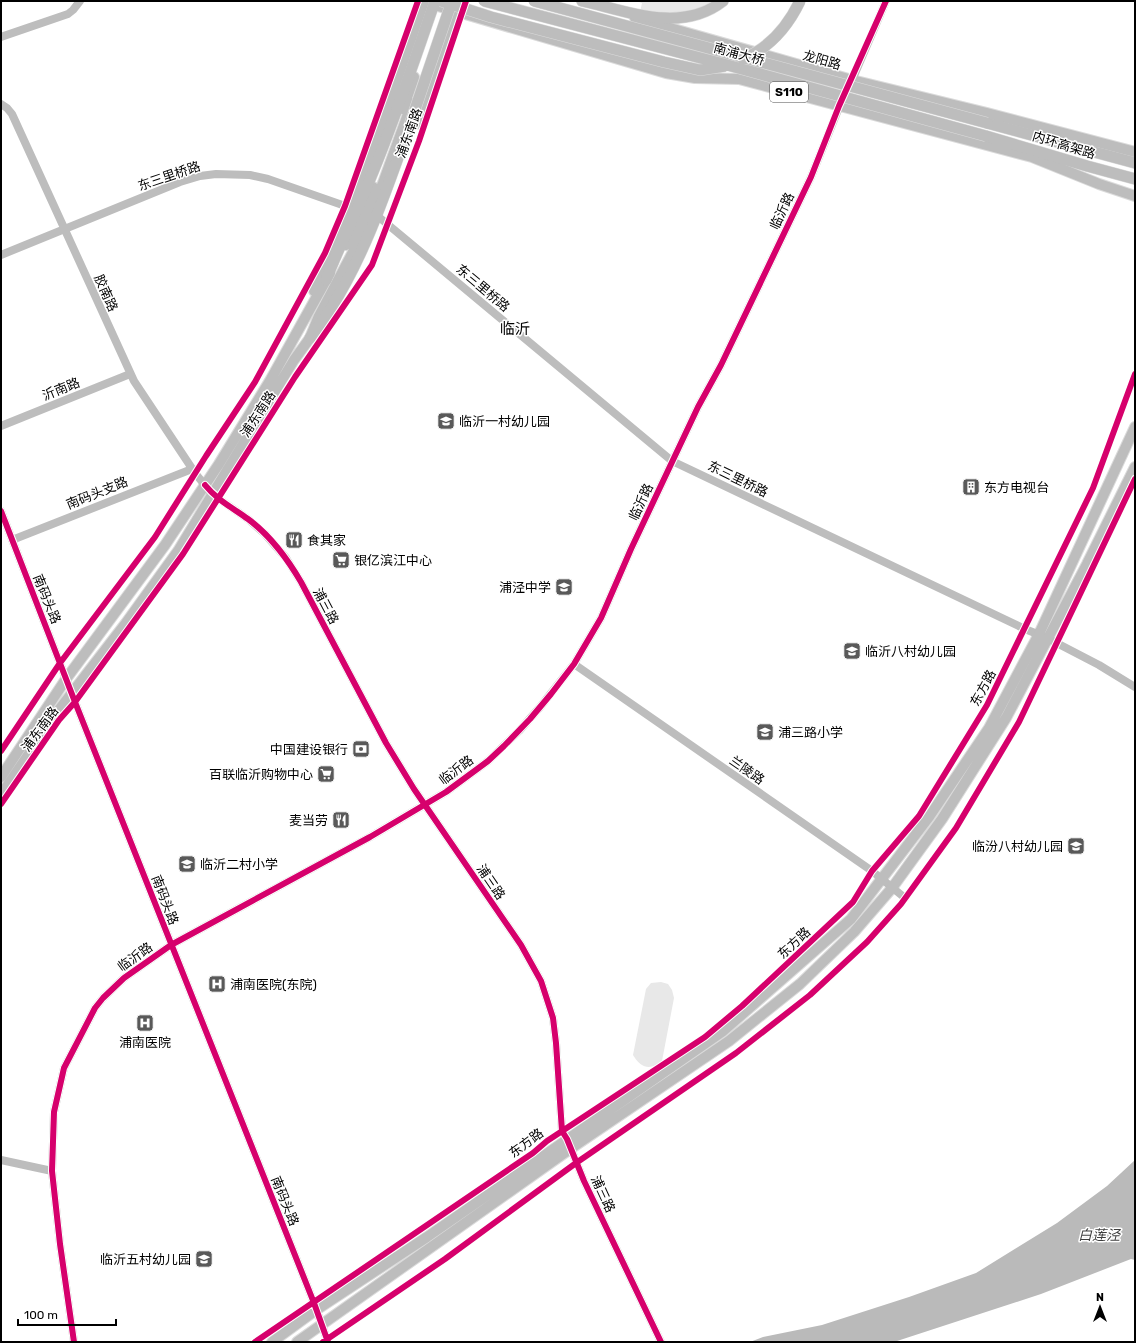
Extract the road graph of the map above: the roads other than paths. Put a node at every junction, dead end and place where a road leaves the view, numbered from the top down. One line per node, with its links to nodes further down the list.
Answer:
1 (80, 1): 13 (street)
2 (424, 1): 27 (main road, 浦东南路)
3 (460, 1): 12 (main road, 浦东南路)
4 (484, 1): 18 (highway, 南浦大桥, bridge)
5 (534, 1): 17 (highway, 南浦大桥, bridge)
6 (574, 1): 14 (main road, 龙阳路 / S110)
7 (582, 1): 8 (highway)
8 (723, 1)
9 (800, 1): 11 (highway, bridge)
10 (886, 1): 14 (street, 临沂路)
11 (443, 3): 12 (main road, S110); 31 (highway); 31 (main road, 浦东南路); 33 (main road, 浦东南路); 33 (highway, bridge)
12 (455, 12): 16 (main road, S110); 28 (main road, 浦东南路)
13 (1, 37)
14 (852, 80): 16 (street, 临沂路); 20 (main road, 龙阳路 / S110)
15 (1, 104): 29 (street, 胶南路)
16 (839, 106): 26 (main road, S110); 38 (street, 临沂路)
17 (987, 123): 19 (highway, 内环高架路)
18 (986, 136): 23 (highway, 内环高架路)
19 (1052, 141): 21 (highway); 22 (highway, 内环高架路)
20 (1135, 152)
21 (1135, 158)
22 (1135, 163)
23 (1087, 166): 24 (highway, 内环高架路); 25 (highway)
24 (1135, 179)
25 (1135, 186)
26 (1135, 196)
27 (351, 208): 29 (street, 东三里桥路); 32 (main road, 浦东南路)
28 (380, 218): 34 (main road, 浦东南路); 38 (street, 东三里桥路)
29 (64, 229): 30 (street, 东三里桥路); 35 (street, 胶南路)
30 (1, 255)
31 (326, 280): 32 (main road, 浦东南路)
32 (304, 320): 41 (main road, 浦东南路)
33 (310, 338): 34 (main road, 浦东南路)
34 (294, 360): 42 (main road, 浦东南路)
35 (130, 374): 36 (street, 沂南路); 40 (street, 胶南路)
36 (1, 426)
37 (1135, 427): 45 (main road, 东方路)
38 (672, 461): 45 (street, 东三里桥路); 46 (street, 临沂路)
39 (1135, 467): 45 (main road, 东方路)
40 (192, 469): 41 (street, 胶南路); 44 (street, 南码头支路)
41 (205, 485): 42 (street, 浦三路); 47 (main road, 浦东南路)
42 (212, 494): 49 (main road, 浦东南路); 52 (street, 浦三路)
43 (1, 511): 44 (street, 南码头路)
44 (12, 540): 47 (street, 南码头路)
45 (1043, 636): 48 (street, 东三里桥路); 53 (main road, 东方路); 54 (main road, 东方路)
46 (574, 664): 52 (street, 临沂路); 53 (street, 兰陵路)
47 (66, 679): 49 (street, 南码头路); 50 (main road, 浦东南路)
48 (1135, 687)
49 (72, 694): 51 (main road, 浦东南路); 56 (street, 南码头路)
50 (1, 777)
51 (1, 795)
52 (425, 805): 56 (street, 临沂路); 57 (street, 浦三路)
53 (882, 878): 54 (street, 兰陵路); 57 (main road, 东方路)
54 (892, 888): 55 (street, 兰陵路); 58 (main road, 东方路)
55 (904, 898)
56 (171, 945): 60 (street, 临沂路); 61 (street, 南码头路)
57 (567, 1139): 58 (street, 浦三路); 61 (main road, 东方路)
58 (570, 1149): 62 (main road, 东方路); 67 (street, 浦三路)
59 (1, 1160): 60 (street)
60 (52, 1170): 63 (street, 临沂路)
61 (316, 1310): 62 (street, 南码头路); 64 (main road, 东方路)
62 (321, 1325): 65 (main road, 东方路); 66 (street, 南码头路)
63 (74, 1342)
64 (272, 1342)
65 (297, 1342)
66 (328, 1342)
67 (661, 1342)

